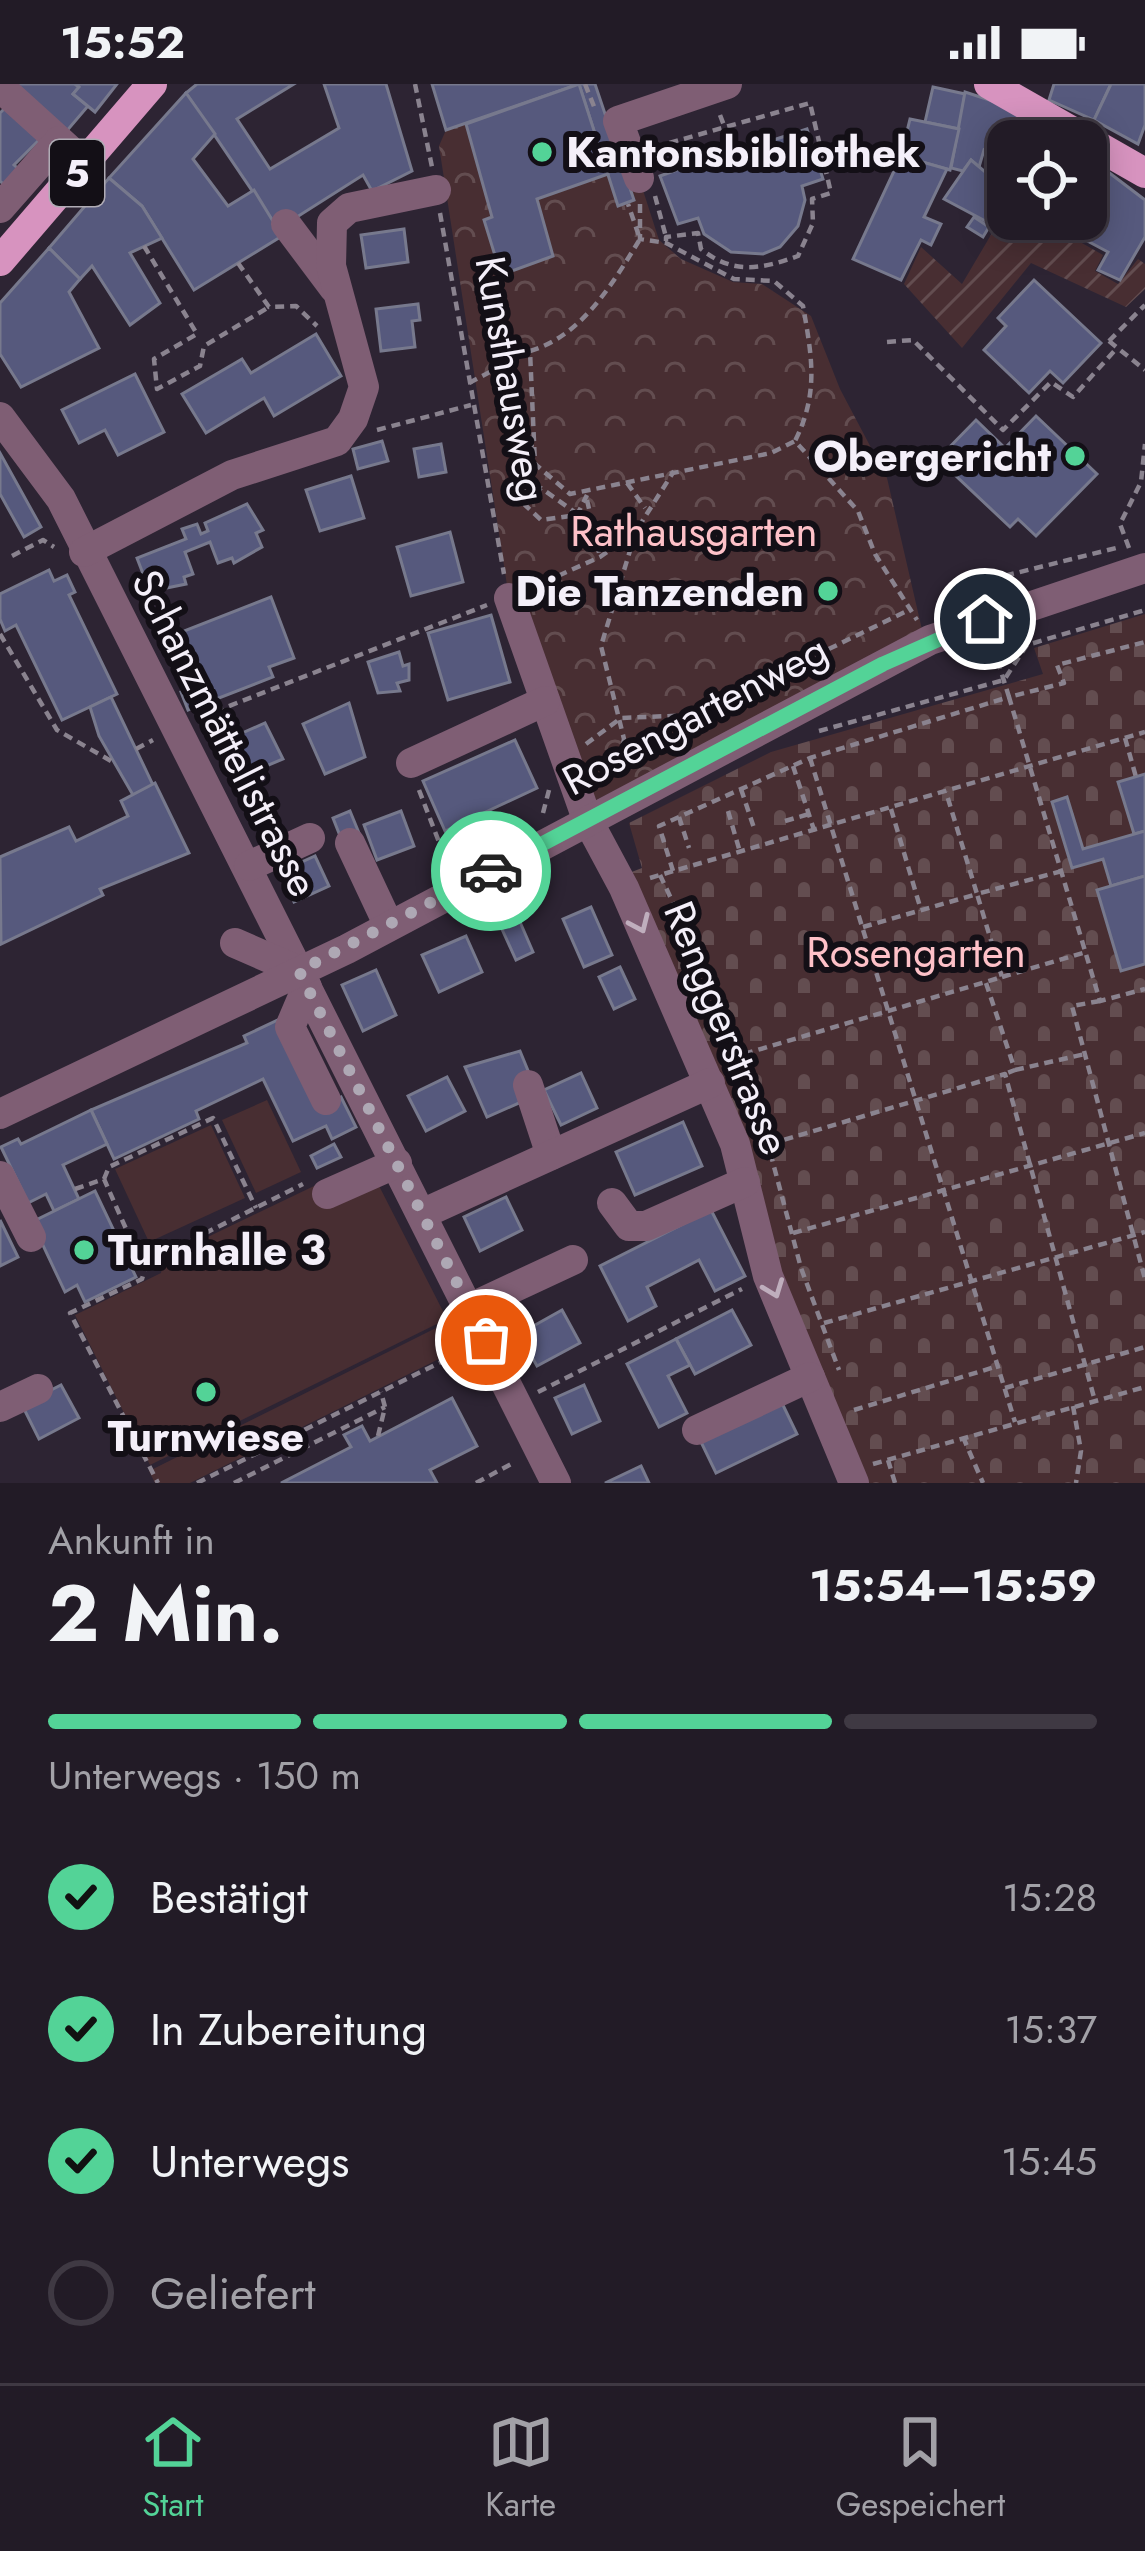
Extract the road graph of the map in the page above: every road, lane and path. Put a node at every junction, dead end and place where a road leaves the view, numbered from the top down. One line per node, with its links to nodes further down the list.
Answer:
1 (152, 84): 12 (main road, 5)
2 (416, 84): 14 (path, Kunsthausweg)
3 (585, 84): 7 (path)
4 (989, 84): 13 (main road)
5 (0, 87): 9 (street)
6 (723, 99): 8 (path); 15 (street)
7 (600, 122)
8 (725, 130): 10 (path); 11 (path); 19 (path)
9 (59, 141): 12 (street); 16 (street)
10 (659, 146)
11 (733, 149)
12 (85, 164): 21 (main road, 5)
13 (1145, 173)
14 (436, 190): 23 (street); 35 (path, Kunsthausweg)
15 (633, 190): 18 (path); 18 (path)
16 (0, 208)
17 (286, 224): 23 (street)
18 (640, 239): 19 (path); 33 (path)
19 (666, 243): 40 (path)
20 (144, 246): 26 (path)
21 (0, 261)
22 (238, 263): 25 (path)
23 (338, 292): 39 (street)
24 (1145, 305): 29 (path)
25 (269, 307): 27 (path); 31 (path)
26 (197, 334): 31 (path); 31 (path)
27 (327, 336)
28 (1097, 340): 29 (path)
29 (1108, 341): 32 (path)
30 (886, 342): 32 (path)
31 (204, 346)
32 (1116, 349): 34 (path)
33 (530, 351): 35 (path); 38 (path)
34 (1145, 370)
35 (469, 383): 36 (path, Kunsthausweg)
36 (472, 405): 39 (path); 55 (path, Kunsthausweg)
37 (0, 417): 51 (street, Schanzmättelistrasse)
38 (533, 440): 44 (path); 45 (path)
39 (337, 441): 51 (street)
40 (795, 441): 42 (path); 57 (path)
41 (1145, 444): 54 (path)
42 (674, 471): 43 (path); 46 (path)
43 (627, 483): 44 (path); 46 (path)
44 (587, 494): 47 (path); 53 (path)
45 (524, 505): 47 (path); 47 (path)
46 (646, 509): 48 (path)
47 (578, 514)
48 (636, 531): 53 (path); 65 (path)
49 (44, 540): 52 (path)
50 (1145, 546): 54 (path)
51 (84, 552): 66 (street, Schanzmättelistrasse)
52 (12, 556)
53 (600, 557): 55 (path)
54 (1137, 559): 56 (street, Rosengartenweg); 56 (path)
55 (508, 598): 64 (street); 66 (path)
56 (984, 607): 59 (street, Rosengartenweg); 62 (path)
57 (909, 610): 59 (path); 65 (path)
58 (1145, 610): 62 (path)
59 (924, 624): 84 (street, Rosengartenweg)
60 (0, 634): 72 (path)
61 (1145, 642): 63 (path)
62 (1004, 680): 63 (path); 68 (path)
63 (1009, 697): 71 (path); 75 (path)
64 (545, 701): 73 (street); 74 (street)
65 (621, 718): 74 (path); 84 (path)
66 (178, 727): 70 (path); 96 (street, Schanzmättelistrasse)
67 (1145, 732): 69 (path)
68 (802, 736)
69 (1125, 738): 75 (path); 77 (path)
70 (136, 749)
71 (810, 758): 76 (path); 88 (path)
72 (111, 760)
73 (410, 763): 92 (path)
74 (568, 764): 84 (street); 86 (path)
75 (1030, 764): 79 (path); 98 (path)
76 (793, 766): 78 (path); 82 (path)
77 (1136, 776)
78 (741, 789): 83 (path); 87 (path)
79 (946, 792): 80 (path); 100 (path)
80 (890, 809): 88 (path); 101 (path)
81 (728, 812): 95 (path)
82 (809, 814): 85 (path); 89 (path)
83 (679, 817): 94 (path); 97 (path)
84 (587, 819): 99 (street, Rosengartenweg); 116 (street, Renggerstrasse, one-way to 116)
85 (785, 821)
86 (542, 822)
87 (754, 828)
88 (832, 829): 89 (path); 103 (path)
89 (815, 833): 95 (path)
90 (310, 838): 96 (street)
91 (350, 843): 102 (street)
92 (443, 843): 93 (path); 99 (path)
93 (507, 848)
94 (689, 848)
95 (740, 853): 97 (path)
96 (249, 866): 107 (street, Schanzmättelistrasse)
97 (673, 871): 112 (path)
98 (1062, 871): 100 (path); 105 (path)
99 (459, 888): 102 (street, Rosengartenweg)
100 (977, 894): 101 (path); 106 (path)
101 (921, 910): 103 (path)
102 (389, 926): 107 (street, Rosengartenweg)
103 (863, 927): 111 (path)
104 (235, 943): 107 (street)
105 (1086, 952): 106 (path); 110 (path)
106 (1002, 977): 108 (path)
107 (303, 979): 118 (street); 120 (street, Rosengartenweg); 125 (street, Schanzmättelistrasse)
108 (986, 982): 111 (path); 114 (path)
109 (1145, 989): 110 (path)
110 (1100, 1000): 113 (path)
111 (889, 1012): 112 (path); 119 (path)
112 (744, 1054): 122 (path)
113 (1085, 1054): 114 (path); 123 (path)
114 (1015, 1070): 115 (path)
115 (1005, 1074): 119 (path); 126 (path)
116 (710, 1083): 124 (street); 129 (street, Renggerstrasse)
117 (528, 1085): 124 (street)
118 (326, 1100)
119 (916, 1100): 122 (path); 131 (path)
120 (0, 1114)
121 (1145, 1133): 123 (path)
122 (770, 1144): 137 (path)
123 (1108, 1144): 126 (path); 138 (path)
124 (551, 1155): 135 (street)
125 (397, 1163): 130 (street); 135 (street, Schanzmättelistrasse)
126 (1027, 1166): 131 (path); 140 (path)
127 (0, 1176): 139 (street)
128 (104, 1179): 132 (path); 134 (path); 142 (path)
129 (745, 1183): 133 (street); 143 (street, Renggerstrasse)
130 (320, 1187): 134 (path)
131 (944, 1189): 137 (path); 145 (path)
132 (75, 1190)
133 (612, 1203)
134 (256, 1208): 142 (path)
135 (422, 1214): 146 (street, Schanzmättelistrasse)
136 (1145, 1232): 138 (path)
137 (792, 1233): 147 (path)
138 (1132, 1236): 140 (path); 144 (path)
139 (31, 1238)
140 (1054, 1259): 145 (path); 150 (path)
141 (573, 1260): 146 (street)
142 (147, 1262): 171 (path)
143 (768, 1276): 152 (street, Renggerstrasse, one-way to 152); 159 (path)
144 (1145, 1279)
145 (973, 1282): 147 (path); 151 (path)
146 (470, 1308): 148 (street, Schanzmättelistrasse)
147 (824, 1323): 156 (path)
148 (486, 1340): 157 (path); 159 (street, Schanzmättelistrasse)
149 (1145, 1347): 150 (path)
150 (1084, 1365): 155 (path); 158 (path)
151 (998, 1366): 155 (path); 164 (path)
152 (810, 1377): 165 (street); 170 (street, Renggerstrasse)
153 (1145, 1387): 158 (path)
154 (38, 1388): 161 (street)
155 (1005, 1388): 163 (path)
156 (845, 1389)
157 (381, 1392): 162 (path); 172 (path)
158 (1095, 1401): 160 (path)
159 (517, 1403): 168 (street, Schanzmättelistrasse)
160 (1073, 1406): 163 (path); 178 (path)
161 (0, 1407)
162 (385, 1407): 166 (path); 173 (path)
163 (1015, 1422): 167 (path)
164 (857, 1429)
165 (697, 1430)
166 (378, 1436)
167 (963, 1437): 169 (path); 177 (path)
168 (540, 1449): 174 (path); 175 (street, Schanzmättelistrasse)
169 (888, 1459): 170 (path); 176 (path)
170 (854, 1482)
171 (158, 1483)
172 (197, 1483)
173 (234, 1483)
174 (476, 1483)
175 (556, 1483)
176 (895, 1483)
177 (983, 1483)
178 (1076, 1483)

